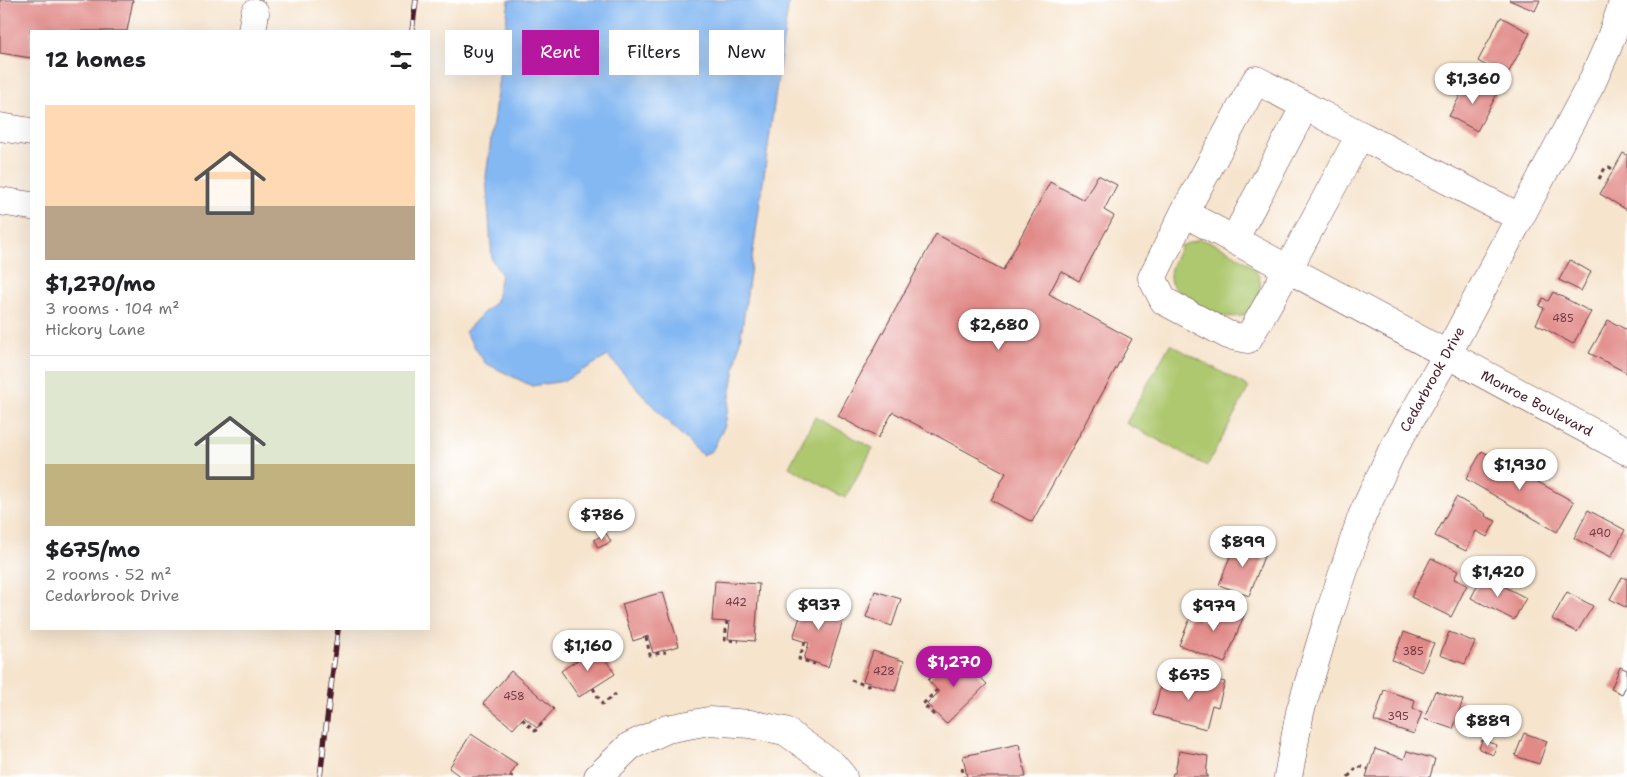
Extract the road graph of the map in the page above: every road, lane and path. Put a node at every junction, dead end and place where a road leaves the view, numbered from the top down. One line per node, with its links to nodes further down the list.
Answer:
1 (1624, 0): 11 (street, Cedarbrook Drive)
2 (1305, 106): 5 (street); 10 (street); 12 (street)
3 (0, 127): 4 (street)
4 (30, 132)
5 (1360, 135): 11 (street); 13 (street)
6 (1614, 170): 7 (path)
7 (1599, 179)
8 (0, 201): 9 (street)
9 (30, 206)
10 (1184, 213): 12 (street, Monroe Boulevard); 13 (street)
11 (1519, 217): 14 (street, Cedarbrook Drive)
12 (1234, 240): 13 (street, Monroe Boulevard)
13 (1288, 269): 14 (street, Monroe Boulevard)
14 (1447, 355): 15 (street, Monroe Boulevard); 35 (street, Cedarbrook Drive)
15 (1627, 451)
16 (727, 622): 18 (path)
17 (646, 637): 20 (path)
18 (738, 642)
19 (804, 642): 21 (path)
20 (666, 652)
21 (814, 664)
22 (851, 680): 23 (path)
23 (869, 683)
24 (593, 688): 26 (path)
25 (937, 690): 27 (path)
26 (616, 694)
27 (934, 714)
28 (522, 719): 29 (path)
29 (545, 720)
30 (962, 768): 34 (path)
31 (1368, 769): 36 (path)
32 (598, 777): 33 (street)
33 (844, 777)
34 (964, 777)
35 (1288, 777)
36 (1348, 777)

